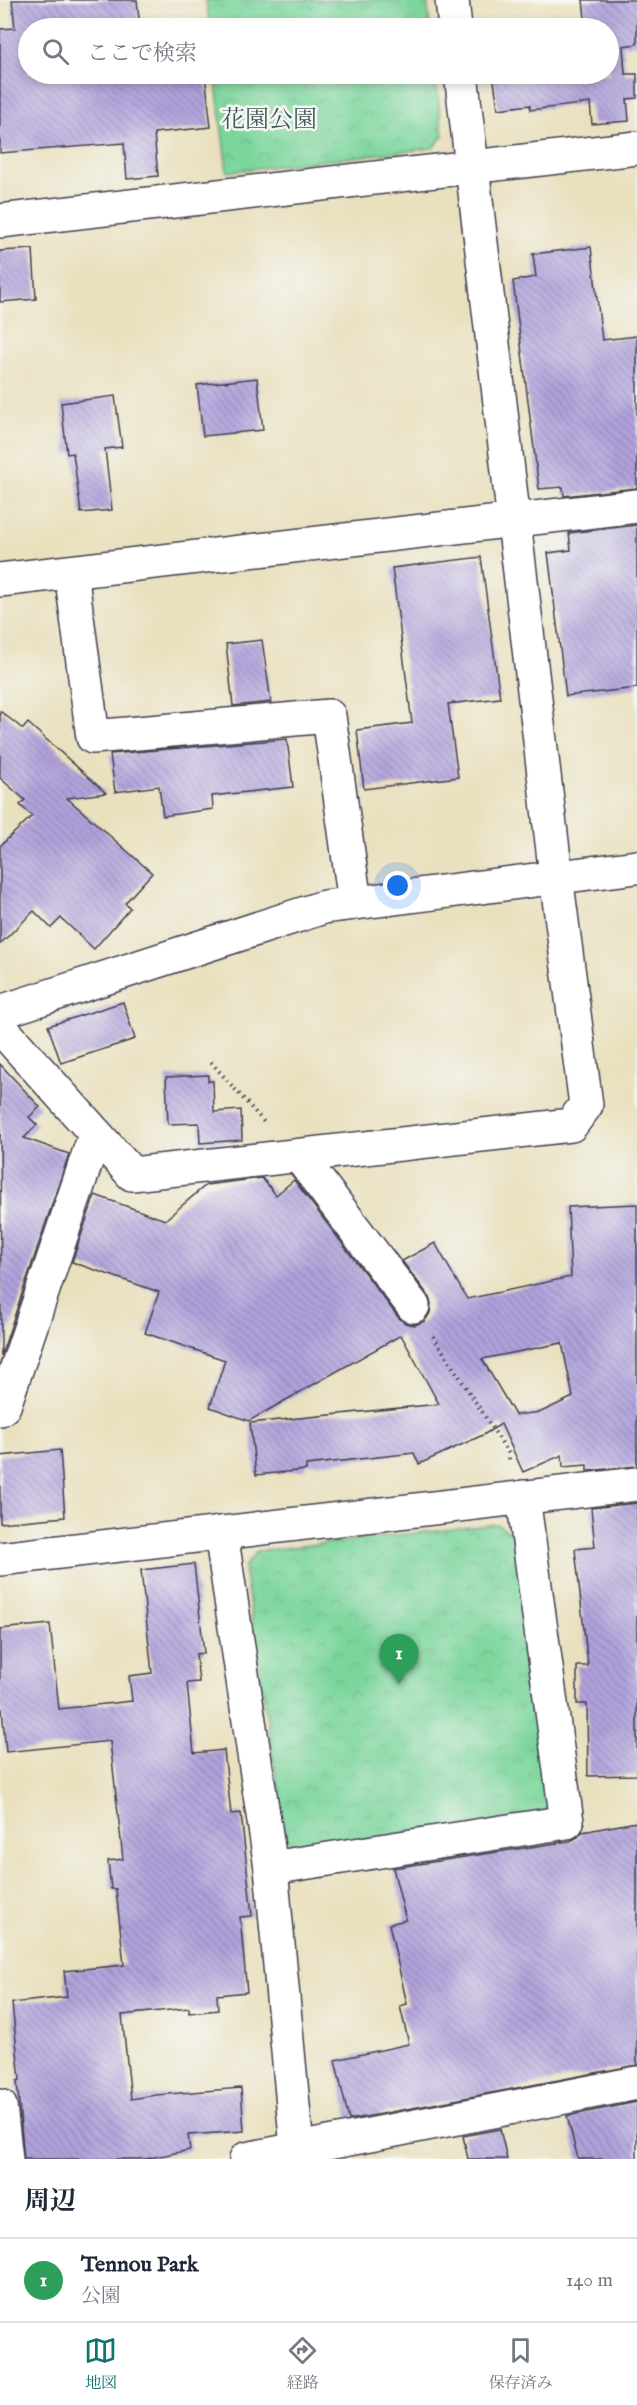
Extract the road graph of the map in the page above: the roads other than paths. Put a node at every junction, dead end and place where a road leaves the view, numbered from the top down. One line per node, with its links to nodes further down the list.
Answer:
1 (452, 0): 2 (street)
2 (454, 18)
3 (462, 84): 5 (street)
4 (637, 148): 5 (street)
5 (473, 167): 6 (street); 8 (street)
6 (0, 221)
7 (637, 506): 8 (street)
8 (513, 520): 9 (street); 12 (street)
9 (71, 572): 10 (street); 13 (street)
10 (0, 580)
11 (637, 867): 12 (street)
12 (556, 876): 13 (street); 17 (street)
13 (355, 903): 14 (street)
14 (0, 1012)
15 (0, 1027): 16 (street)
16 (95, 1135): 17 (street); 19 (street)
17 (298, 1157): 18 (street)
18 (412, 1306)
19 (0, 1409)
20 (637, 1484): 21 (street)
21 (517, 1497): 22 (street); 24 (street)
22 (221, 1533): 23 (street); 24 (street)
23 (0, 1559)
24 (271, 1868): 27 (street)
25 (637, 2083): 27 (street)
26 (0, 2106): 28 (street)
27 (297, 2154): 29 (street)
28 (6, 2159)
29 (246, 2159)

